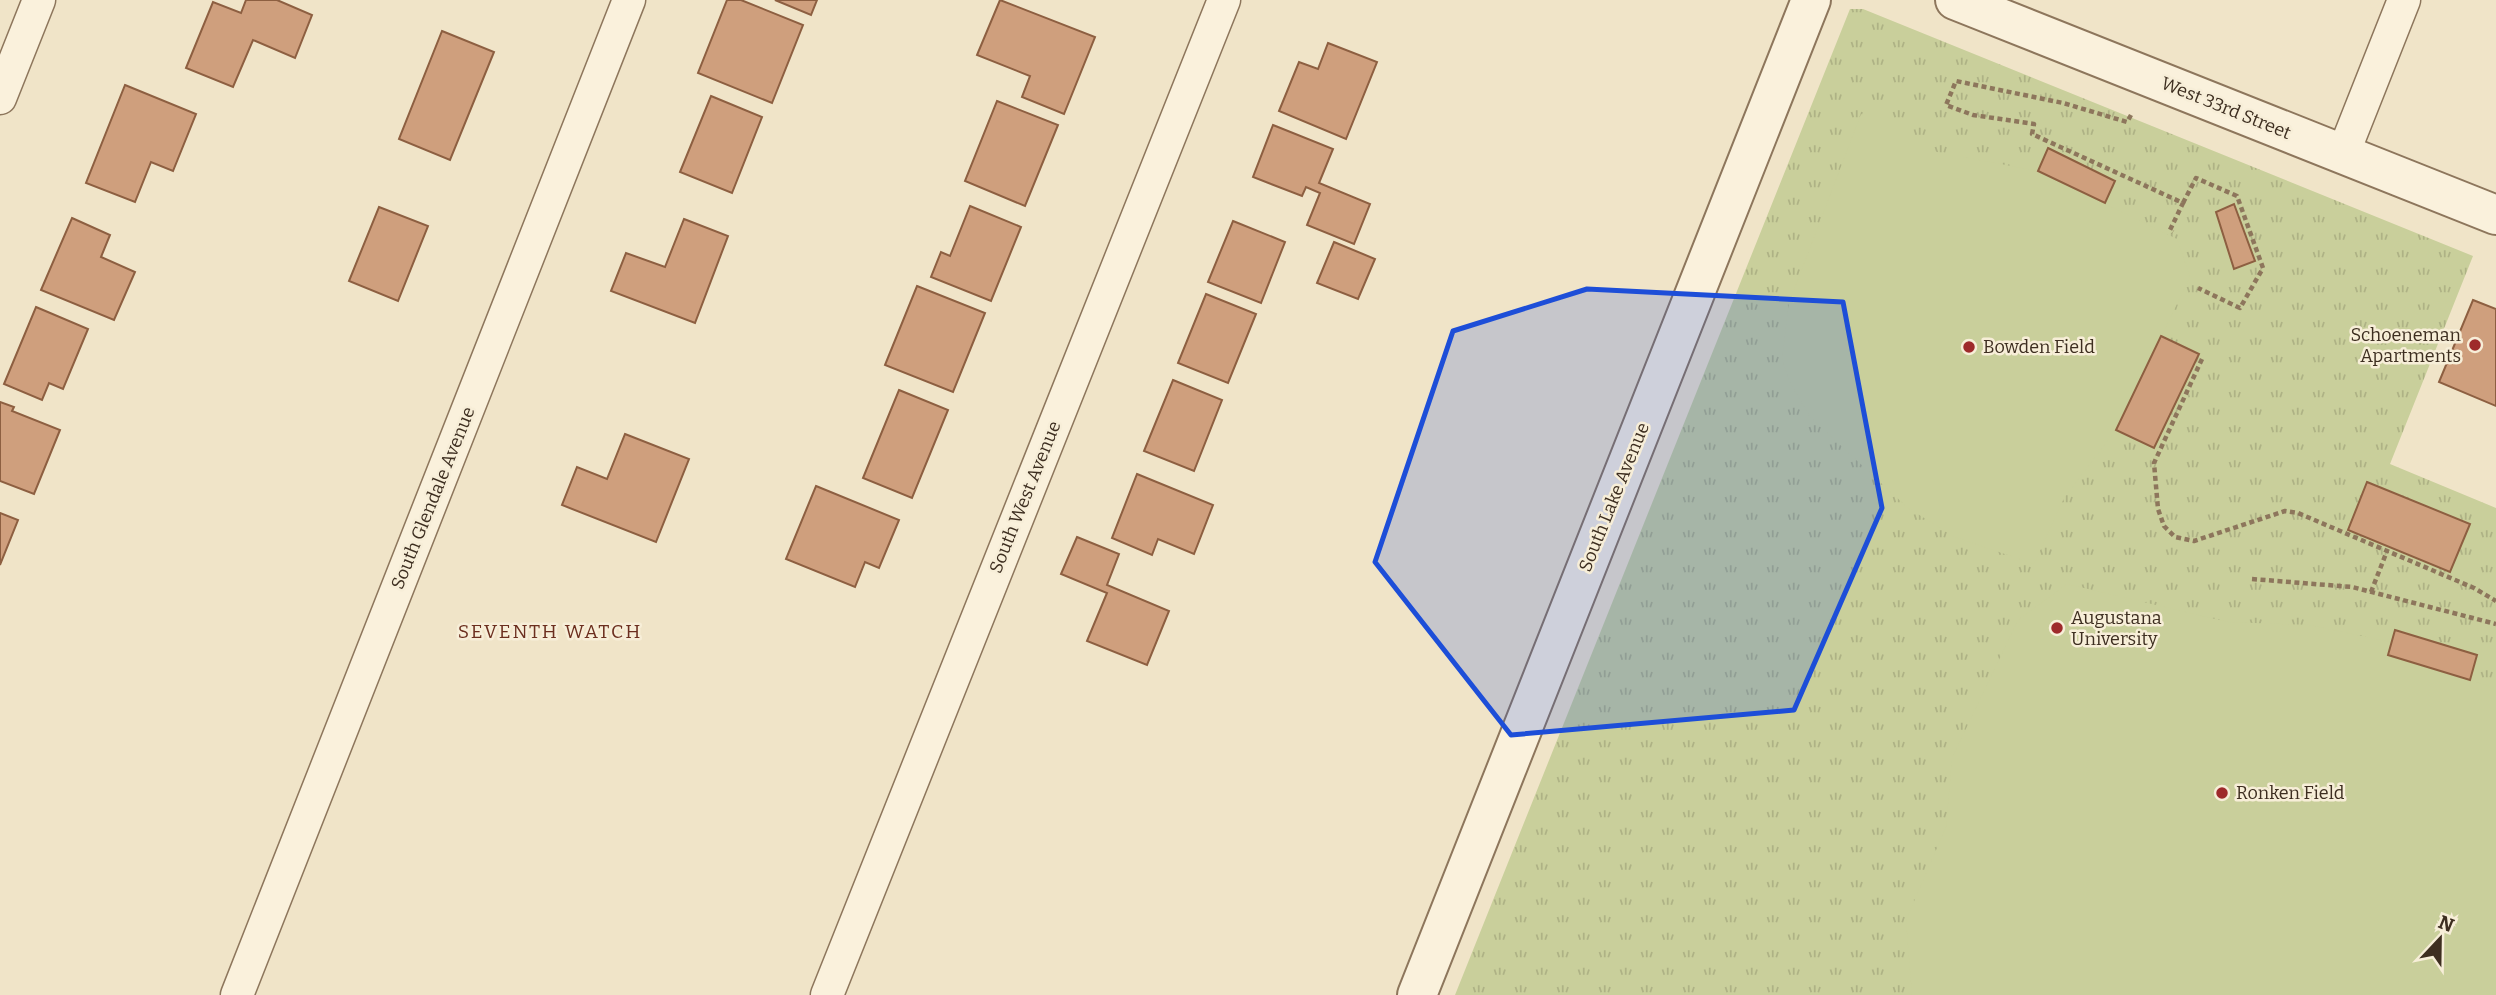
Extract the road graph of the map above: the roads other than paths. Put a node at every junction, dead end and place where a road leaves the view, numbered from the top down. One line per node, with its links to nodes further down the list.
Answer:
1 (39, 0): 7 (street)
2 (629, 0): 10 (street, South Glendale Avenue)
3 (1224, 0): 11 (street, South West Avenue)
4 (1811, 0): 12 (street, South Lake Avenue)
5 (1955, 0): 8 (street, West 33rd Street)
6 (2404, 0): 8 (street)
7 (0, 98)
8 (2343, 154): 9 (street, West 33rd Street)
9 (2496, 215)
10 (237, 995)
11 (827, 995)
12 (1417, 995)

